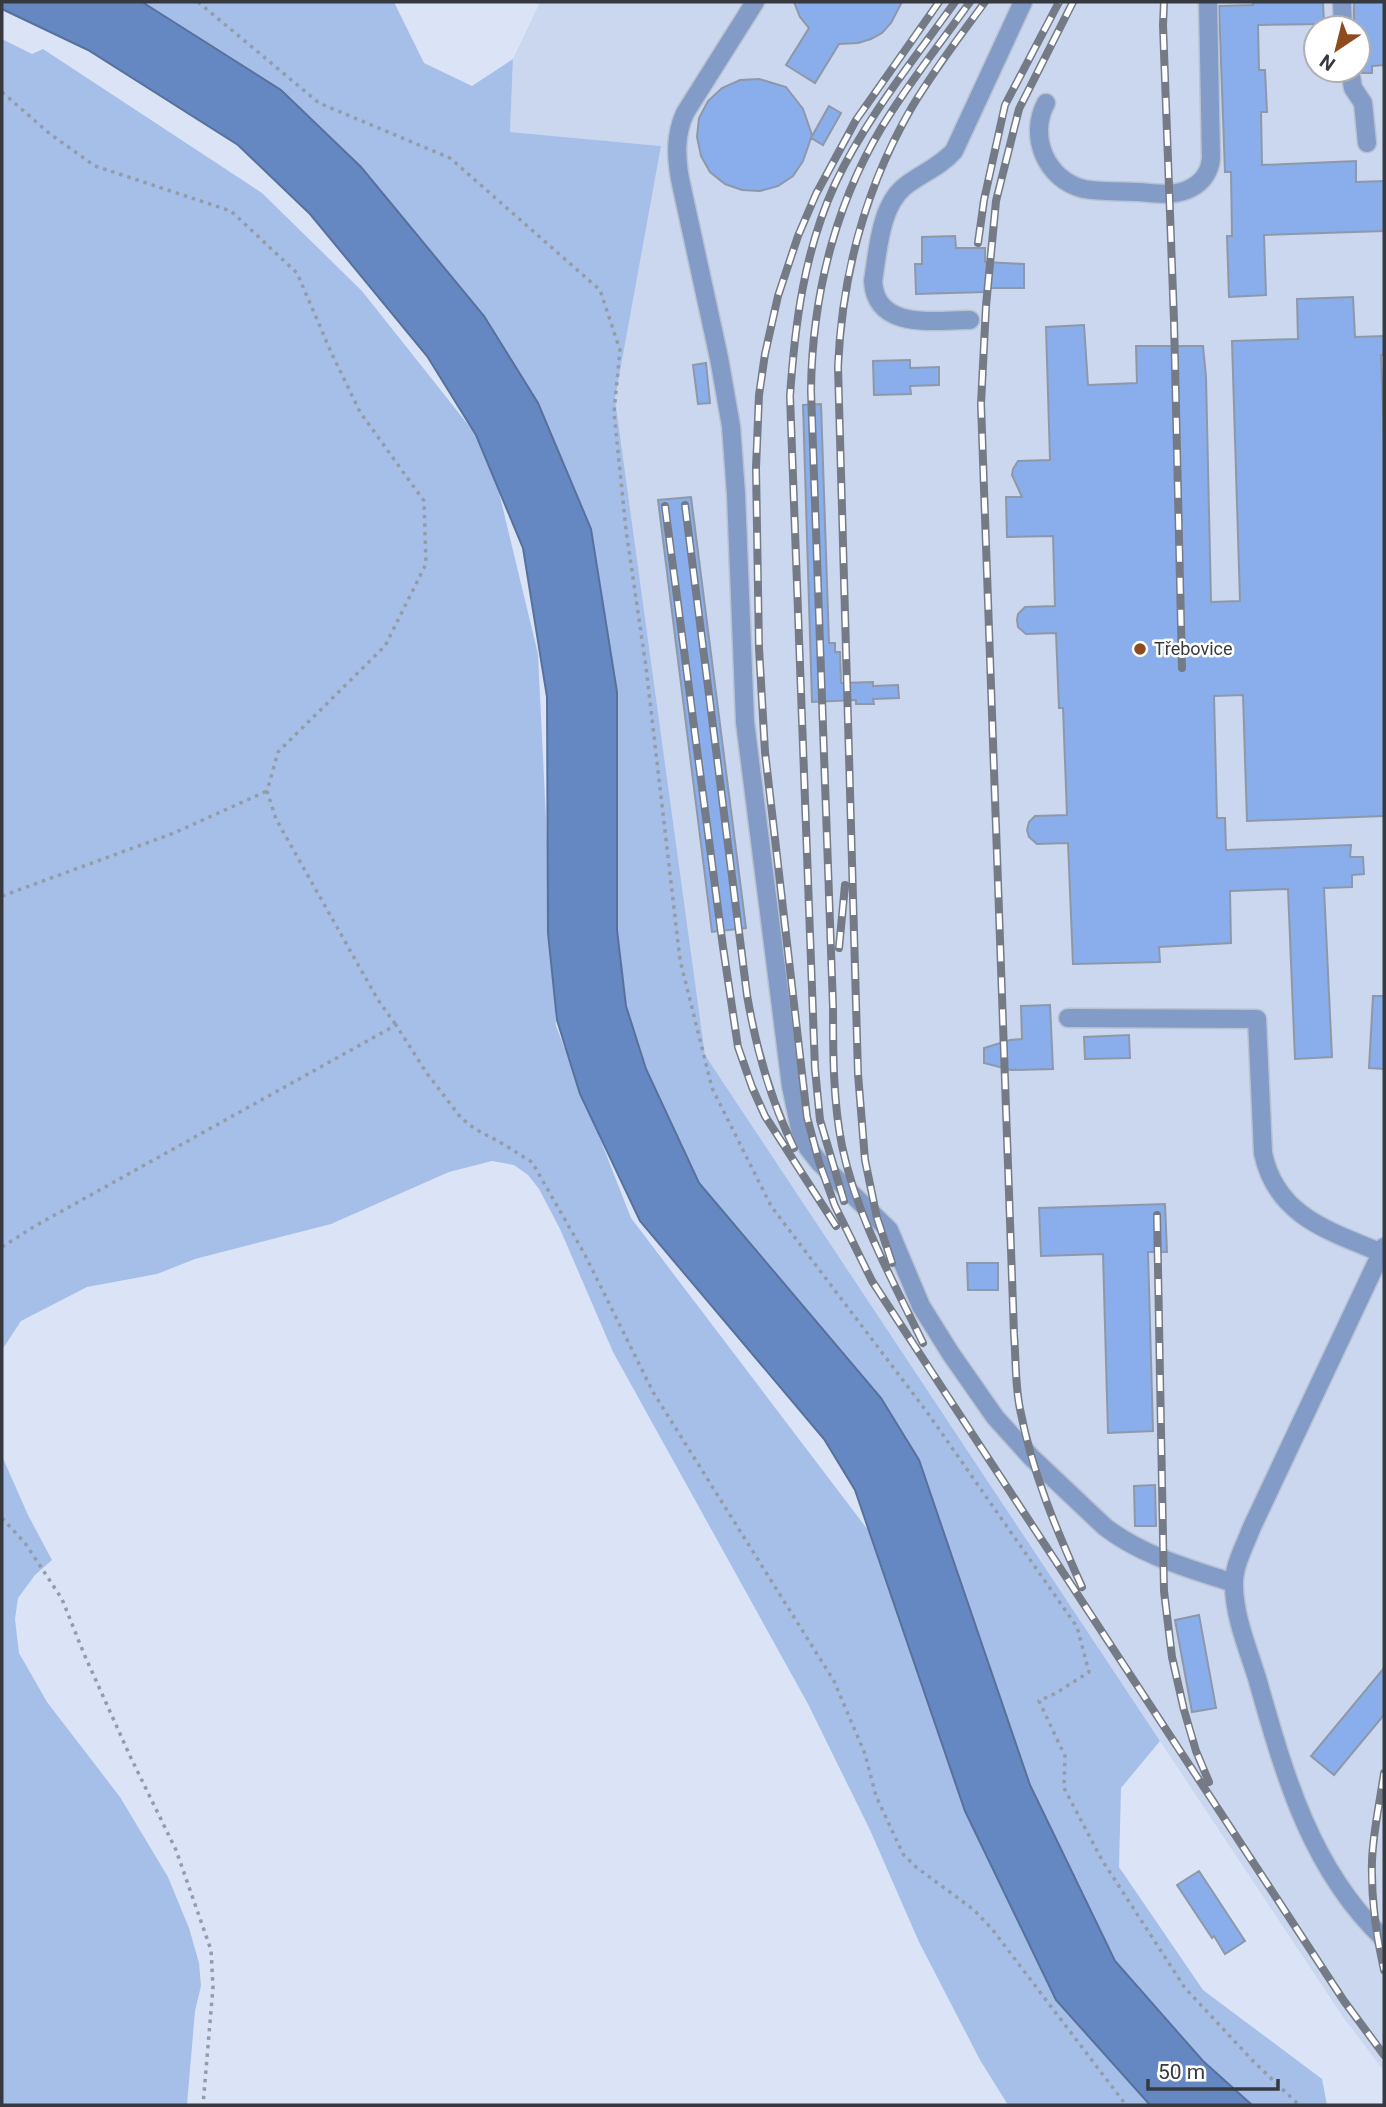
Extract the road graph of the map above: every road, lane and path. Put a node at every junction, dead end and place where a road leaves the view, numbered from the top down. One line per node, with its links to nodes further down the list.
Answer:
1 (198, 2): 21 (path)
2 (755, 2): 17 (lane)
3 (1023, 2): 9 (lane)
4 (1208, 2): 7 (lane)
5 (1352, 84): 8 (lane)
6 (2, 92): 10 (path)
7 (1046, 103)
8 (1367, 143)
9 (970, 320)
10 (267, 791): 11 (path); 13 (path)
11 (2, 896)
12 (1068, 1018): 15 (lane)
13 (396, 1025): 14 (path); 20 (path)
14 (2, 1247)
15 (1383, 1250): 17 (lane)
16 (2, 1518): 19 (path)
17 (1233, 1583): 18 (lane)
18 (1384, 1939)
19 (203, 2105)
20 (1126, 2105)
21 (1299, 2105)

